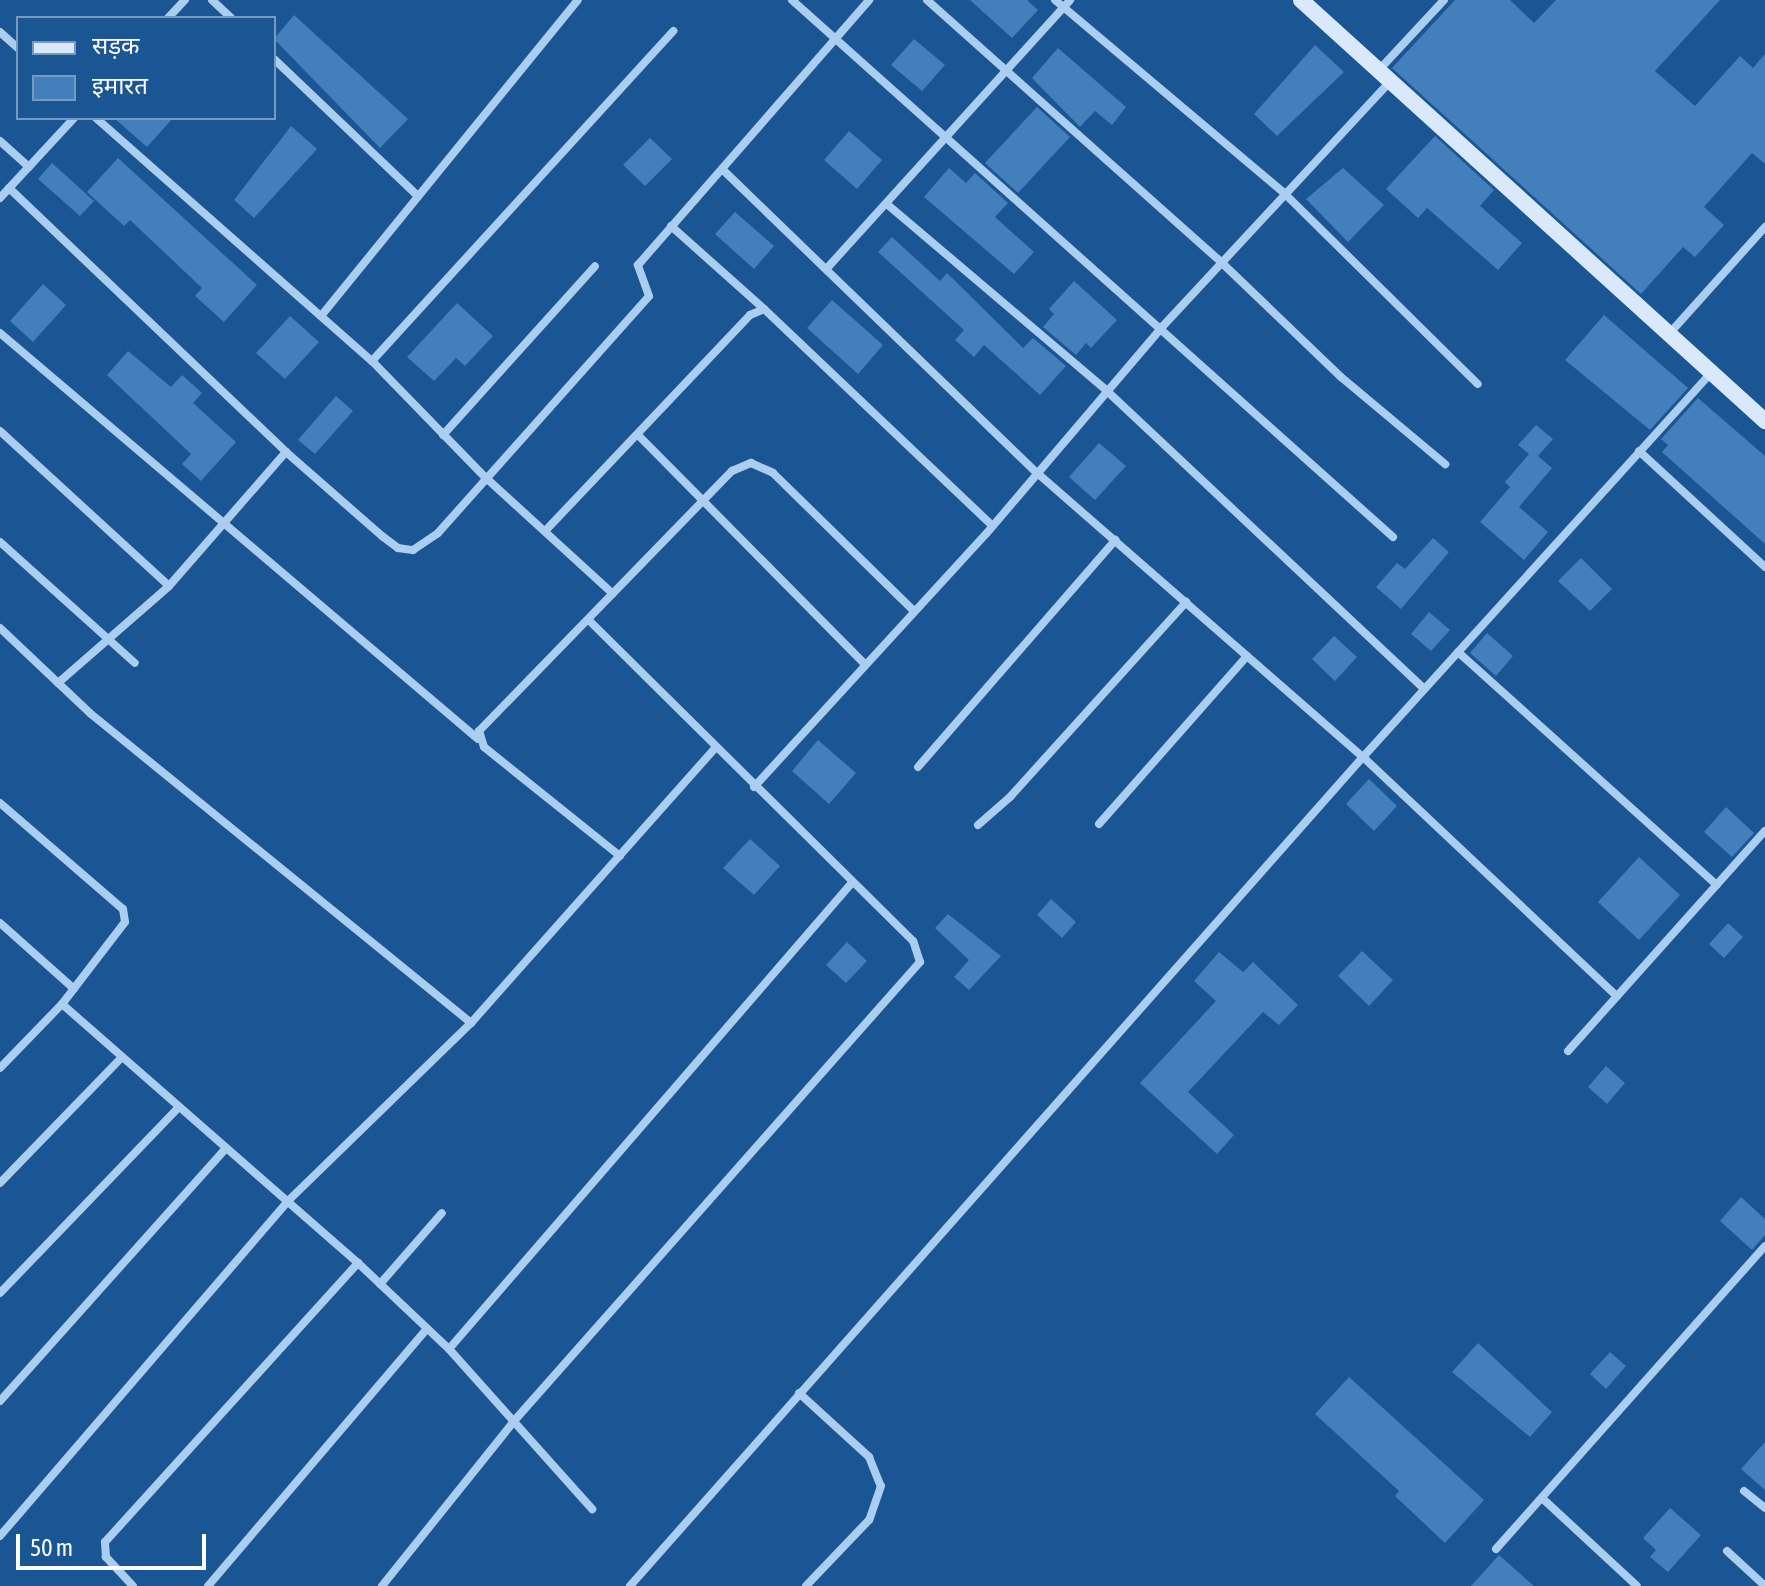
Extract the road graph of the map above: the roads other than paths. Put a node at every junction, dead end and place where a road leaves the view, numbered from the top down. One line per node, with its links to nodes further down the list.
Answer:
1 (185, 0): 12 (street)
2 (212, 0): 13 (street)
3 (578, 0): 29 (street)
4 (792, 0): 16 (street)
5 (869, 0): 16 (street)
6 (927, 0): 19 (street)
7 (1055, 0): 11 (street)
8 (1070, 0): 11 (street)
9 (1301, 0): 20 (street)
10 (1444, 0): 20 (street)
11 (1064, 8): 19 (street); 28 (street)
12 (170, 16)
13 (229, 16)
14 (673, 31): 42 (street)
15 (0, 32): 17 (street)
16 (835, 40): 23 (street); 26 (street)
17 (16, 46)
18 (276, 61): 29 (street)
19 (1009, 70): 23 (street); 34 (street)
20 (1384, 77): 28 (street); 41 (street)
21 (72, 120): 25 (street)
22 (98, 120): 38 (street)
23 (948, 140): 31 (street); 39 (street)
24 (0, 141): 25 (street)
25 (29, 167): 27 (street)
26 (722, 169): 32 (street); 36 (street)
27 (9, 188): 30 (street); 51 (street)
28 (1284, 193): 34 (street); 44 (street)
29 (418, 196): 38 (street)
30 (0, 198)
31 (888, 205): 36 (street); 45 (street)
32 (671, 226): 37 (street); 54 (street)
33 (1765, 227): 41 (street)
34 (1221, 262): 39 (street); 52 (street)
35 (595, 266): 48 (street)
36 (829, 266): 53 (street)
37 (764, 309): 49 (street); 57 (street)
38 (321, 316): 42 (street)
39 (1163, 326): 45 (street); 59 (street)
40 (0, 333): 56 (street)
41 (1669, 334): 43 (street)
42 (372, 361): 48 (street)
43 (1711, 373): 46 (street); 50 (street)
44 (1478, 384)
45 (1107, 391): 53 (street); 75 (street)
46 (1765, 421)
47 (0, 431): 63 (street)
48 (443, 435): 54 (street)
49 (639, 436): 55 (street); 58 (street)
50 (1639, 451): 62 (street); 70 (street)
51 (286, 452): 54 (street); 56 (street)
52 (1445, 464)
53 (1036, 472): 57 (street); 60 (street)
54 (485, 477): 58 (street)
55 (700, 502): 64 (street); 66 (street); 73 (street)
56 (221, 525): 63 (street); 76 (street)
57 (993, 526): 66 (street)
58 (547, 529): 64 (street)
59 (1393, 537)
60 (1115, 540): 65 (street); 79 (street)
61 (0, 542): 69 (street)
62 (1765, 567)
63 (169, 586): 69 (street)
64 (613, 594): 67 (street)
65 (1186, 602): 71 (street); 83 (street)
66 (913, 610): 73 (street)
67 (589, 620): 76 (street); 77 (street)
68 (0, 628): 74 (street)
69 (104, 640): 72 (street); 74 (street)
70 (1458, 652): 75 (street); 87 (street)
71 (1247, 656): 78 (street); 82 (street)
72 (135, 663)
73 (865, 664): 80 (street)
74 (58, 683): 92 (street)
75 (1424, 689): 78 (street)
76 (478, 739): 85 (street)
77 (716, 747): 80 (street); 85 (street)
78 (1363, 757): 90 (street); 107 (street)
79 (918, 767)
80 (754, 787): 86 (street)
81 (0, 803): 89 (street)
82 (1099, 824)
83 (978, 825)
84 (1765, 831): 87 (street)
85 (620, 856): 92 (street)
86 (851, 884): 106 (street); 109 (street)
87 (1717, 885): 90 (street)
88 (0, 923): 89 (street)
89 (74, 989): 91 (street)
90 (1617, 996): 93 (street)
91 (62, 1004): 94 (street); 95 (street)
92 (471, 1023): 99 (street)
93 (1568, 1051)
94 (120, 1059): 96 (street); 98 (street)
95 (0, 1068)
96 (177, 1109): 97 (street); 104 (street)
97 (225, 1149): 99 (street); 108 (street)
98 (0, 1183)
99 (288, 1201): 102 (street); 114 (street)
100 (442, 1213): 103 (street)
101 (1765, 1246): 111 (street)
102 (358, 1263): 103 (street); 117 (street)
103 (380, 1284): 105 (street)
104 (0, 1293)
105 (427, 1329): 106 (street); 118 (street)
106 (449, 1349): 109 (street)
107 (799, 1393): 120 (street); 121 (street)
108 (0, 1401)
109 (514, 1421): 113 (street); 119 (street)
110 (1744, 1491): 112 (street)
111 (1542, 1498): 115 (street); 122 (street)
112 (1765, 1508)
113 (592, 1509)
114 (0, 1536)
115 (1496, 1549)
116 (1727, 1551): 123 (street)
117 (133, 1586)
118 (208, 1586)
119 (382, 1586)
120 (630, 1586)
121 (806, 1586)
122 (1637, 1586)
123 (1765, 1586)

